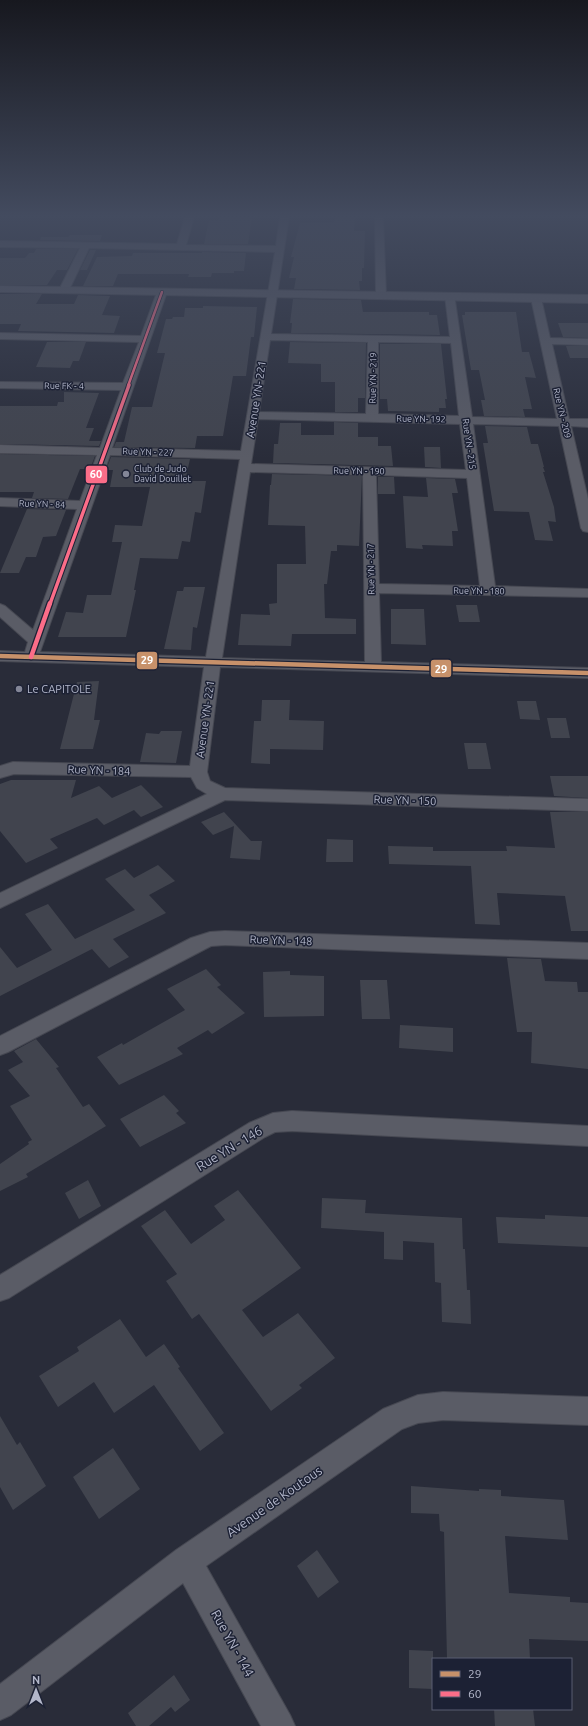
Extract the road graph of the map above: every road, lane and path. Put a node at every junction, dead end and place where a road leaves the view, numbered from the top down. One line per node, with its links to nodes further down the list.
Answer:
1 (160, 298): 10 (street)
2 (273, 298): 8 (street, Avenue YN- 221)
3 (450, 298): 11 (street, Rue YN - 215)
4 (517, 298): 5 (main road)
5 (536, 298): 6 (main road); 12 (street, Rue YN - 209)
6 (588, 299)
7 (0, 336): 10 (street)
8 (267, 337): 9 (street); 16 (street, Avenue YN- 221)
9 (373, 338): 11 (street); 17 (street, Rue YN - 219)
10 (145, 339): 15 (street)
11 (456, 340): 18 (street, Rue YN - 215)
12 (546, 341): 13 (street); 19 (street, Rue YN - 209)
13 (588, 342)
14 (0, 385): 15 (street, Rue FK - 4)
15 (127, 387): 22 (street)
16 (254, 415): 17 (street, Rue YN- 192); 23 (street, Avenue YN- 221)
17 (372, 418): 18 (street, Rue YN- 192)
18 (466, 420): 19 (street, Rue YN- 192); 27 (street, Rue YN - 215)
19 (564, 422): 20 (street, Rue YN- 192); 24 (street, Rue YN - 209)
20 (588, 423)
21 (0, 449): 22 (street, Rue YN - 227)
22 (104, 451): 23 (street, Rue YN - 227); 29 (street)
23 (247, 462): 26 (street, Rue YN - 190); 38 (street, Avenue YN- 221)
24 (574, 467): 25 (street); 30 (street, Rue YN - 209)
25 (588, 467)
26 (369, 471): 27 (street, Rue YN - 190); 31 (street, Rue YN - 217)
27 (473, 474): 32 (street, Rue YN - 215)
28 (0, 502): 29 (street, Rue YN - 84)
29 (85, 505): 35 (street)
30 (588, 528)
31 (371, 588): 32 (street, Rue YN - 180); 39 (street, Rue YN - 217)
32 (488, 591): 33 (street, Rue YN - 180)
33 (588, 593)
34 (0, 608): 35 (street)
35 (36, 641): 37 (street)
36 (0, 656): 37 (street)
37 (31, 657): 38 (street)
38 (214, 662): 39 (street); 42 (street, Avenue YN- 221)
39 (373, 667): 40 (street)
40 (588, 673)
41 (0, 772): 42 (street, Rue YN - 184)
42 (198, 772): 43 (street, Avenue YN- 221)
43 (222, 794): 44 (street, Rue YN - 150); 45 (street)
44 (588, 805)
45 (3, 895)
46 (588, 951): 47 (street, Rue YN - 148)
47 (0, 1046)
48 (588, 1136): 49 (street, Rue YN - 146)
49 (0, 1289)
50 (588, 1411): 51 (street, Avenue de Koutous)
51 (187, 1561): 52 (street, Avenue de Koutous); 53 (street, Rue YN - 144)
52 (0, 1704)
53 (279, 1726)

